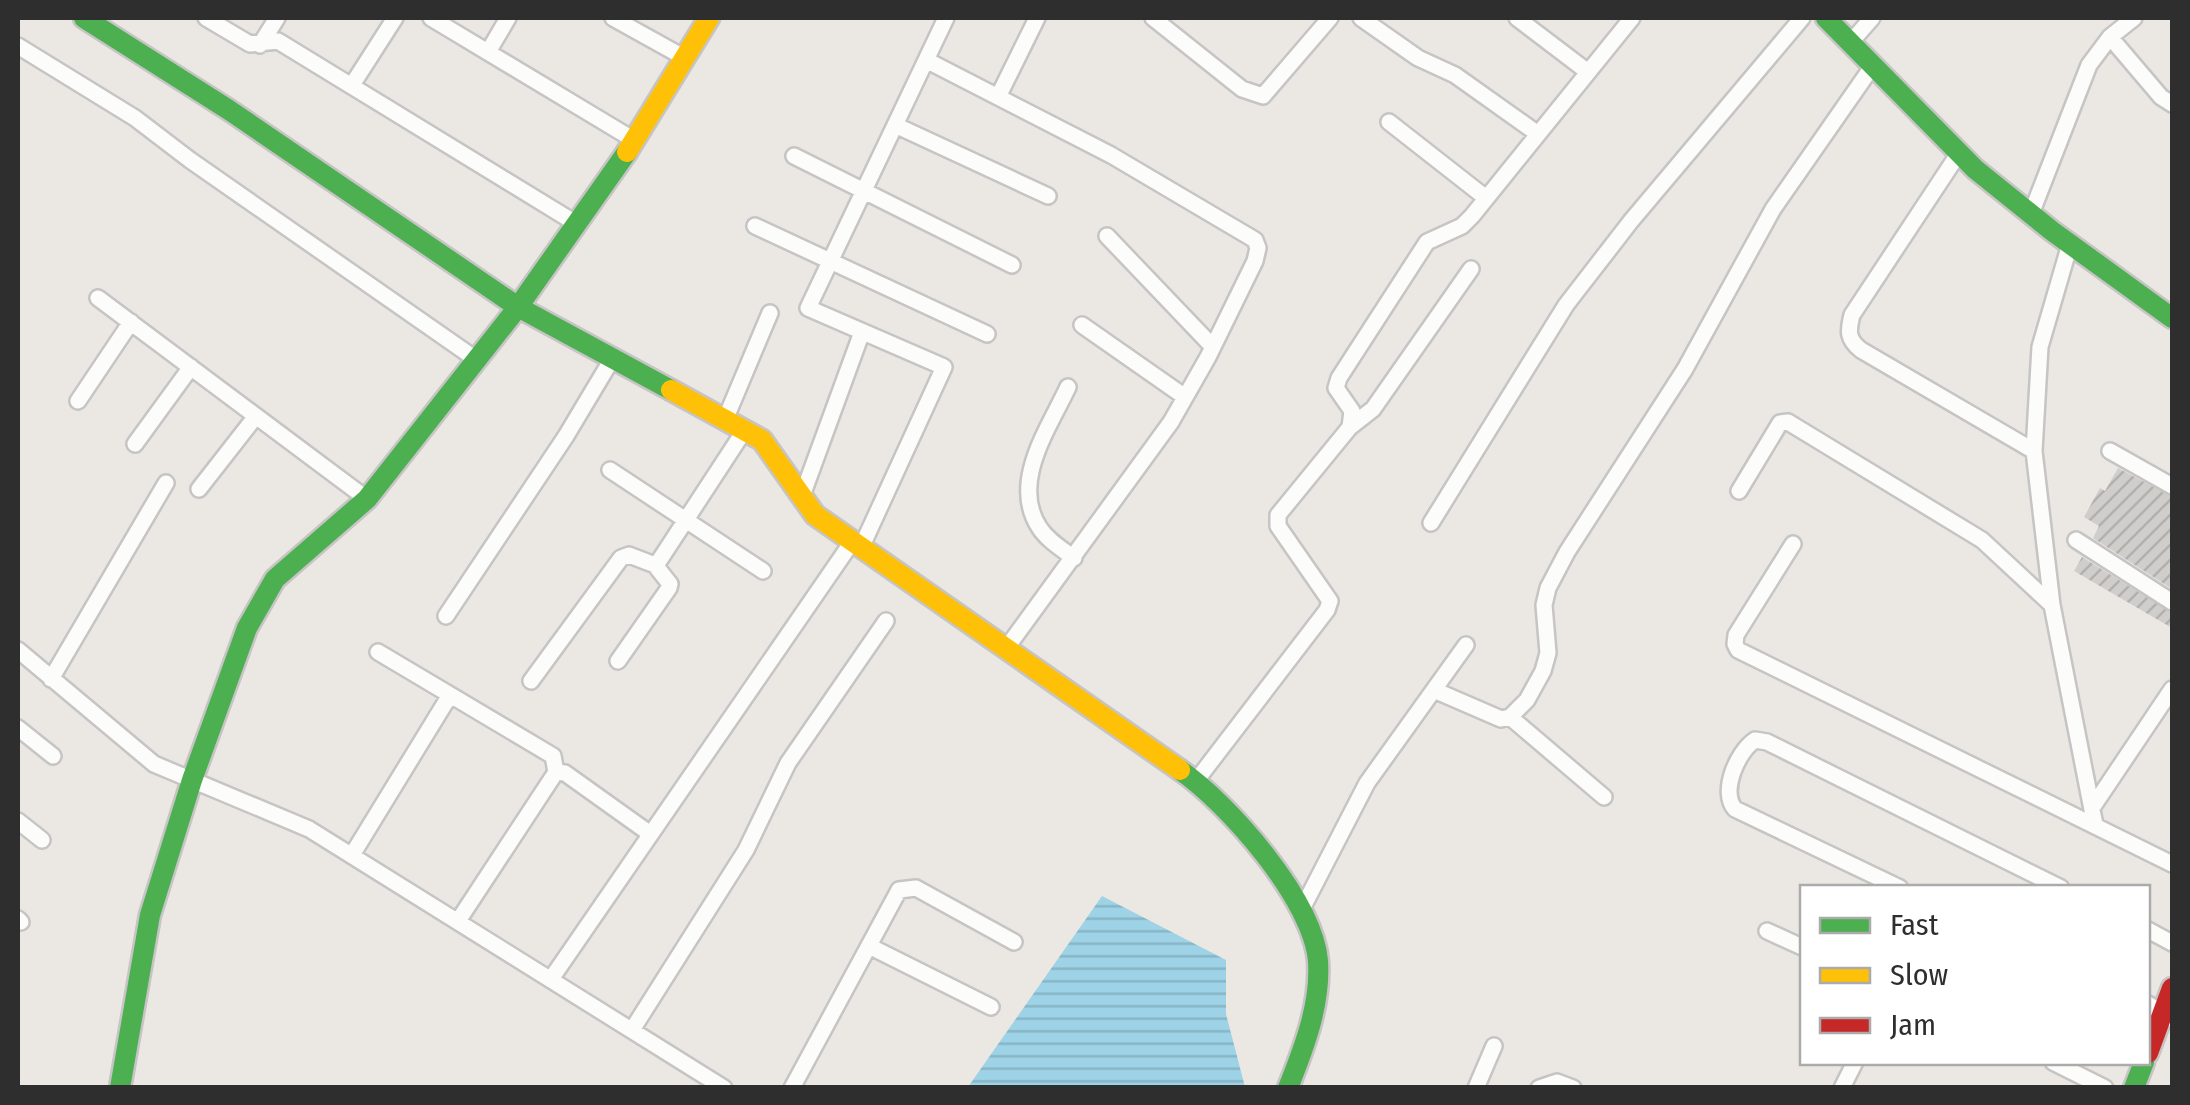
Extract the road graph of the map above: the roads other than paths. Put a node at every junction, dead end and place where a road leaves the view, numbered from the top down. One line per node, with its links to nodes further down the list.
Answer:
1 (84, 18): 50 (street)
2 (206, 18): 22 (street)
3 (277, 18): 22 (street)
4 (396, 18): 29 (street)
5 (431, 18): 24 (street)
6 (508, 18): 24 (street)
7 (613, 18): 25 (street)
8 (709, 18): 25 (street)
9 (1037, 18): 30 (street)
10 (1153, 18): 11 (street)
11 (1330, 18)
12 (1361, 18): 34 (street)
13 (1517, 18): 28 (street)
14 (1632, 18): 28 (street)
15 (1802, 18): 79 (street)
16 (1826, 18): 21 (street)
17 (1872, 18): 21 (street)
18 (2134, 18): 20 (street)
19 (941, 19): 26 (street)
20 (2110, 38): 31 (street); 41 (street)
21 (1851, 42): 27 (street)
22 (260, 45): 29 (street)
23 (18, 46): 59 (street)
24 (488, 52): 35 (street)
25 (685, 58): 35 (street)
26 (926, 60): 30 (street); 33 (street)
27 (1874, 64): 36 (street); 100 (street)
28 (1588, 72): 34 (street)
29 (352, 85): 42 (street)
30 (998, 97): 57 (street)
31 (2172, 104)
32 (1388, 122): 40 (street)
33 (895, 125): 38 (street); 39 (street)
34 (1538, 134): 40 (street)
35 (634, 140): 42 (street)
36 (1960, 152): 41 (street); 69 (street)
37 (794, 156): 38 (street)
38 (862, 193): 46 (street); 47 (street)
39 (1048, 196)
40 (1486, 198): 66 (street)
41 (2031, 214): 45 (street)
42 (577, 224): 50 (street)
43 (755, 226): 46 (street)
44 (1107, 236): 57 (street)
45 (2070, 244): 52 (street); 69 (street)
46 (830, 259): 55 (street); 56 (street)
47 (1012, 266)
48 (1471, 270): 66 (street)
49 (98, 298): 53 (street)
50 (518, 307): 58 (street); 59 (street)
51 (770, 313): 65 (street)
52 (2172, 318)
53 (130, 322): 60 (street); 63 (street)
54 (1082, 325): 62 (street)
55 (862, 332): 76 (street); 82 (street)
56 (987, 334)
57 (1213, 347): 62 (street)
58 (612, 359): 65 (street); 88 (street)
59 (477, 360): 77 (street)
60 (191, 367): 64 (street); 68 (street)
61 (1068, 387): 83 (street)
62 (1185, 397): 83 (street)
63 (78, 401)
64 (256, 416): 74 (street); 77 (street)
65 (725, 420): 67 (street)
66 (1350, 427): 105 (street)
67 (744, 431): 76 (street); 78 (street)
68 (135, 444)
69 (2034, 451): 87 (street)
70 (2110, 451): 73 (street)
71 (610, 470): 78 (street)
72 (166, 483): 95 (street)
73 (2172, 486)
74 (198, 489)
75 (1739, 491): 87 (street)
76 (802, 496): 82 (street)
77 (368, 499): 104 (street)
78 (687, 520): 84 (street); 85 (street)
79 (1431, 523)
80 (2076, 540): 86 (street)
81 (1793, 544): 109 (street)
82 (856, 545): 90 (street); 110 (street)
83 (1074, 558): 90 (street)
84 (655, 566): 94 (street); 96 (street)
85 (763, 572)
86 (2172, 602)
87 (2052, 605): 107 (street)
88 (446, 616)
89 (886, 621): 126 (street)
90 (1008, 646): 105 (street)
91 (1466, 646): 98 (street)
92 (18, 650): 95 (street)
93 (378, 652): 99 (street)
94 (618, 660)
95 (51, 679): 104 (street)
96 (531, 681)
97 (2172, 689): 107 (street)
98 (1434, 690): 100 (street); 116 (street)
99 (450, 695): 103 (street); 112 (street)
100 (1510, 717): 106 (street)
101 (18, 728): 102 (street)
102 (53, 756)
103 (556, 772): 110 (street); 117 (street)
104 (192, 780): 112 (street); 131 (street)
105 (1196, 781): 116 (street)
106 (1604, 798)
107 (2092, 808): 109 (street)
108 (18, 821): 111 (street)
109 (2095, 826): 113 (street)
110 (649, 833): 122 (street)
111 (42, 840)
112 (352, 856): 117 (street)
113 (2172, 864)
114 (1894, 885): 115 (street)
115 (2055, 885)
116 (1302, 909): 134 (street)
117 (458, 921): 122 (street)
118 (1767, 931): 120 (street)
119 (1014, 942): 121 (street)
120 (1800, 945)
121 (869, 946): 124 (street); 133 (street)
122 (550, 979): 126 (street)
123 (2172, 988): 125 (street)
124 (992, 1007)
125 (2161, 1012): 128 (street)
126 (632, 1030): 132 (street)
127 (1494, 1046): 135 (street)
128 (2150, 1047)
129 (1854, 1065): 138 (street)
130 (2059, 1065): 139 (street)
131 (120, 1088)
132 (724, 1088)
133 (792, 1088)
134 (1288, 1088)
135 (1476, 1088)
136 (1539, 1088): 137 (street)
137 (1574, 1088)
138 (1842, 1088)
139 (2105, 1088)

